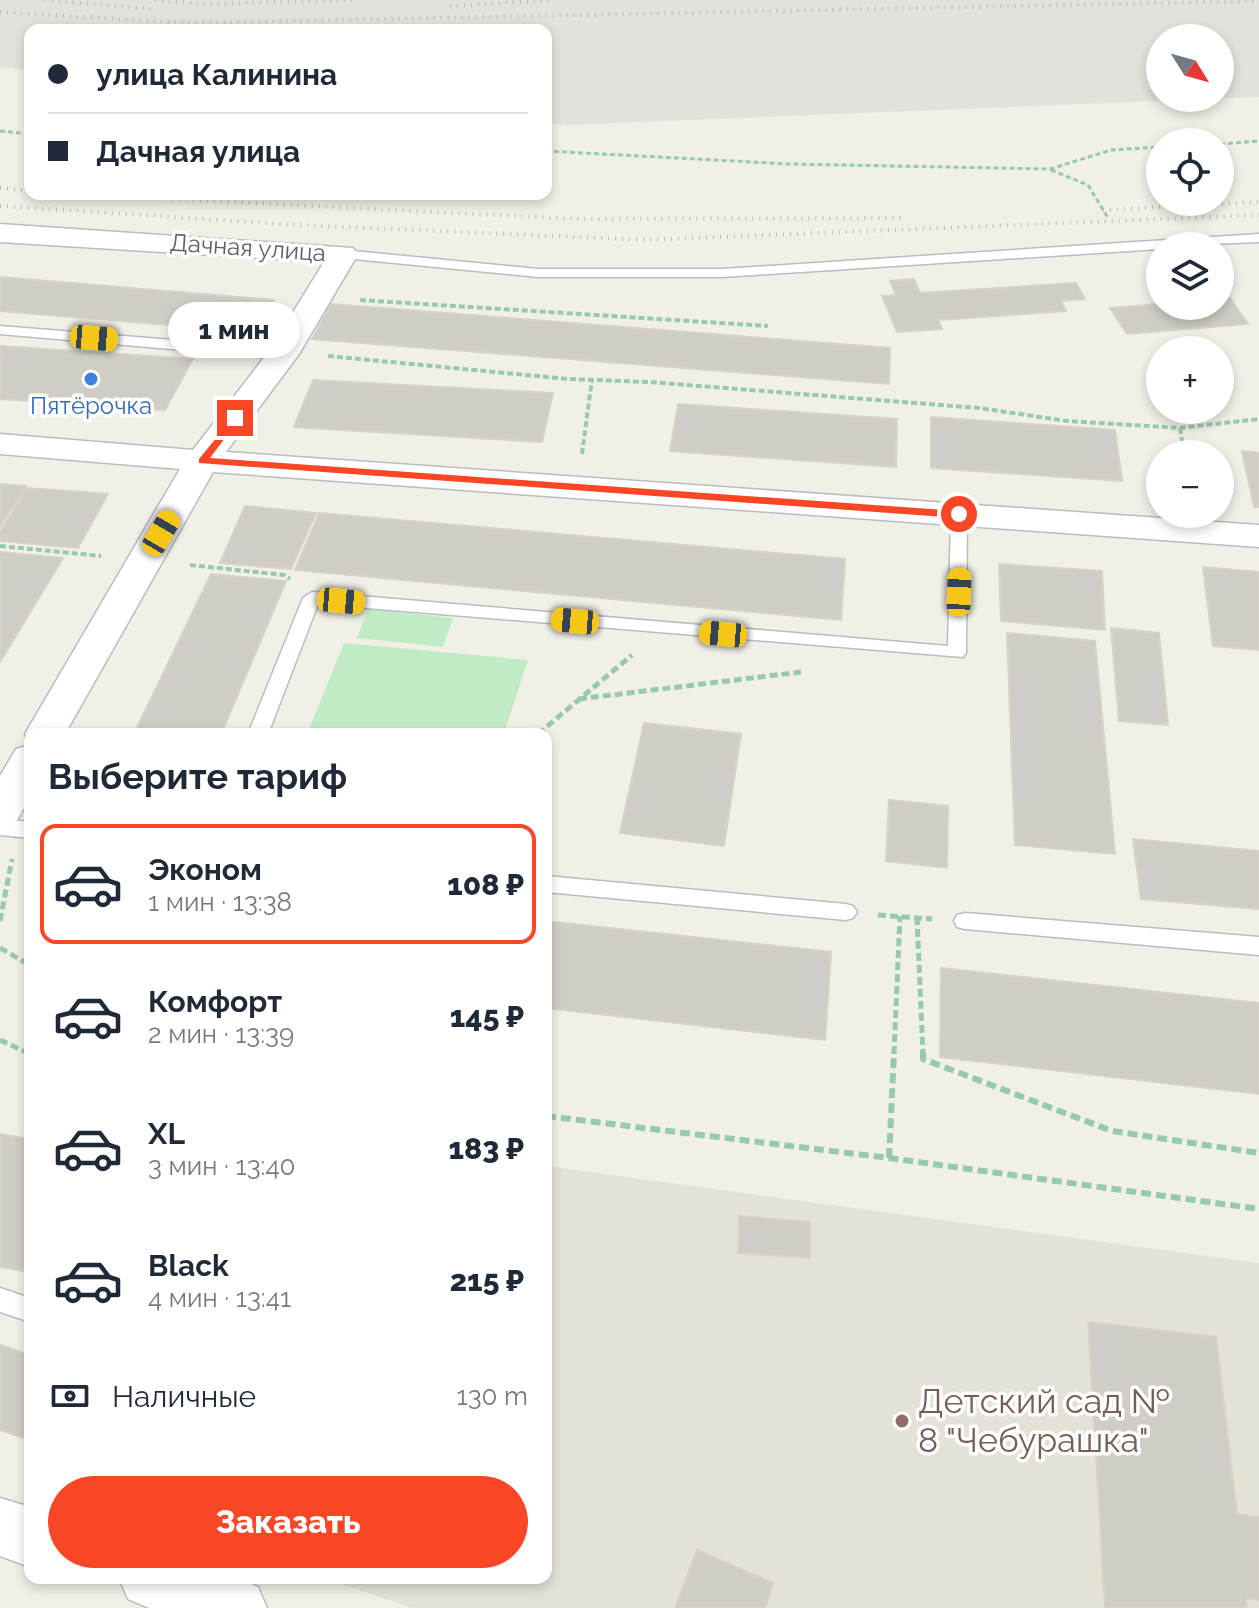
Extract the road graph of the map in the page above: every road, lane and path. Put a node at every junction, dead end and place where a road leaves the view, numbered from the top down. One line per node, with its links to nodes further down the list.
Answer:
1 (0, 131): 2 (path)
2 (24, 133)
3 (1259, 141): 4 (path)
4 (1234, 143)
5 (1146, 148): 7 (path)
6 (552, 151): 7 (path)
7 (1050, 169): 10 (path)
8 (0, 233): 11 (street, Дачная улица)
9 (1259, 238): 10 (lane)
10 (1128, 247): 11 (lane)
11 (343, 254): 12 (street, Дачная улица)
12 (315, 298): 13 (path); 15 (street, Дачная улица)
13 (768, 326)
14 (0, 330): 15 (lane)
15 (283, 354): 16 (path); 21 (street, Дачная улица)
16 (592, 379): 18 (path); 22 (path)
17 (1259, 419): 18 (path)
18 (1180, 428): 19 (path)
19 (1182, 440)
20 (0, 444): 21 (street)
21 (202, 461): 22 (street); 32 (street, Дачная улица)
22 (577, 488): 23 (street)
23 (959, 514): 24 (street); 29 (lane)
24 (1259, 536)
25 (0, 546): 26 (path)
26 (76, 553)
27 (209, 567): 28 (path)
28 (312, 598): 29 (lane); 33 (lane)
29 (664, 629): 31 (path)
30 (816, 670): 31 (path)
31 (579, 699): 34 (path)
32 (48, 728)
33 (260, 728)
34 (545, 728)
35 (24, 782): 36 (street)
36 (12, 825): 41 (path)
37 (552, 885): 38 (lane)
38 (846, 912): 39 (path)
39 (900, 916): 40 (path); 50 (path)
40 (917, 917): 42 (path); 49 (path)
41 (0, 921)
42 (965, 921): 43 (lane)
43 (1259, 946)
44 (0, 948): 45 (path)
45 (24, 962)
46 (0, 1040): 47 (path)
47 (24, 1051)
48 (552, 1117): 50 (path)
49 (1259, 1153)
50 (889, 1158): 51 (path)
51 (1259, 1209)
52 (0, 1300): 53 (lane)
53 (24, 1308)
54 (0, 1527): 55 (street)
55 (24, 1535)
56 (167, 1584): 57 (street)
57 (237, 1608)

